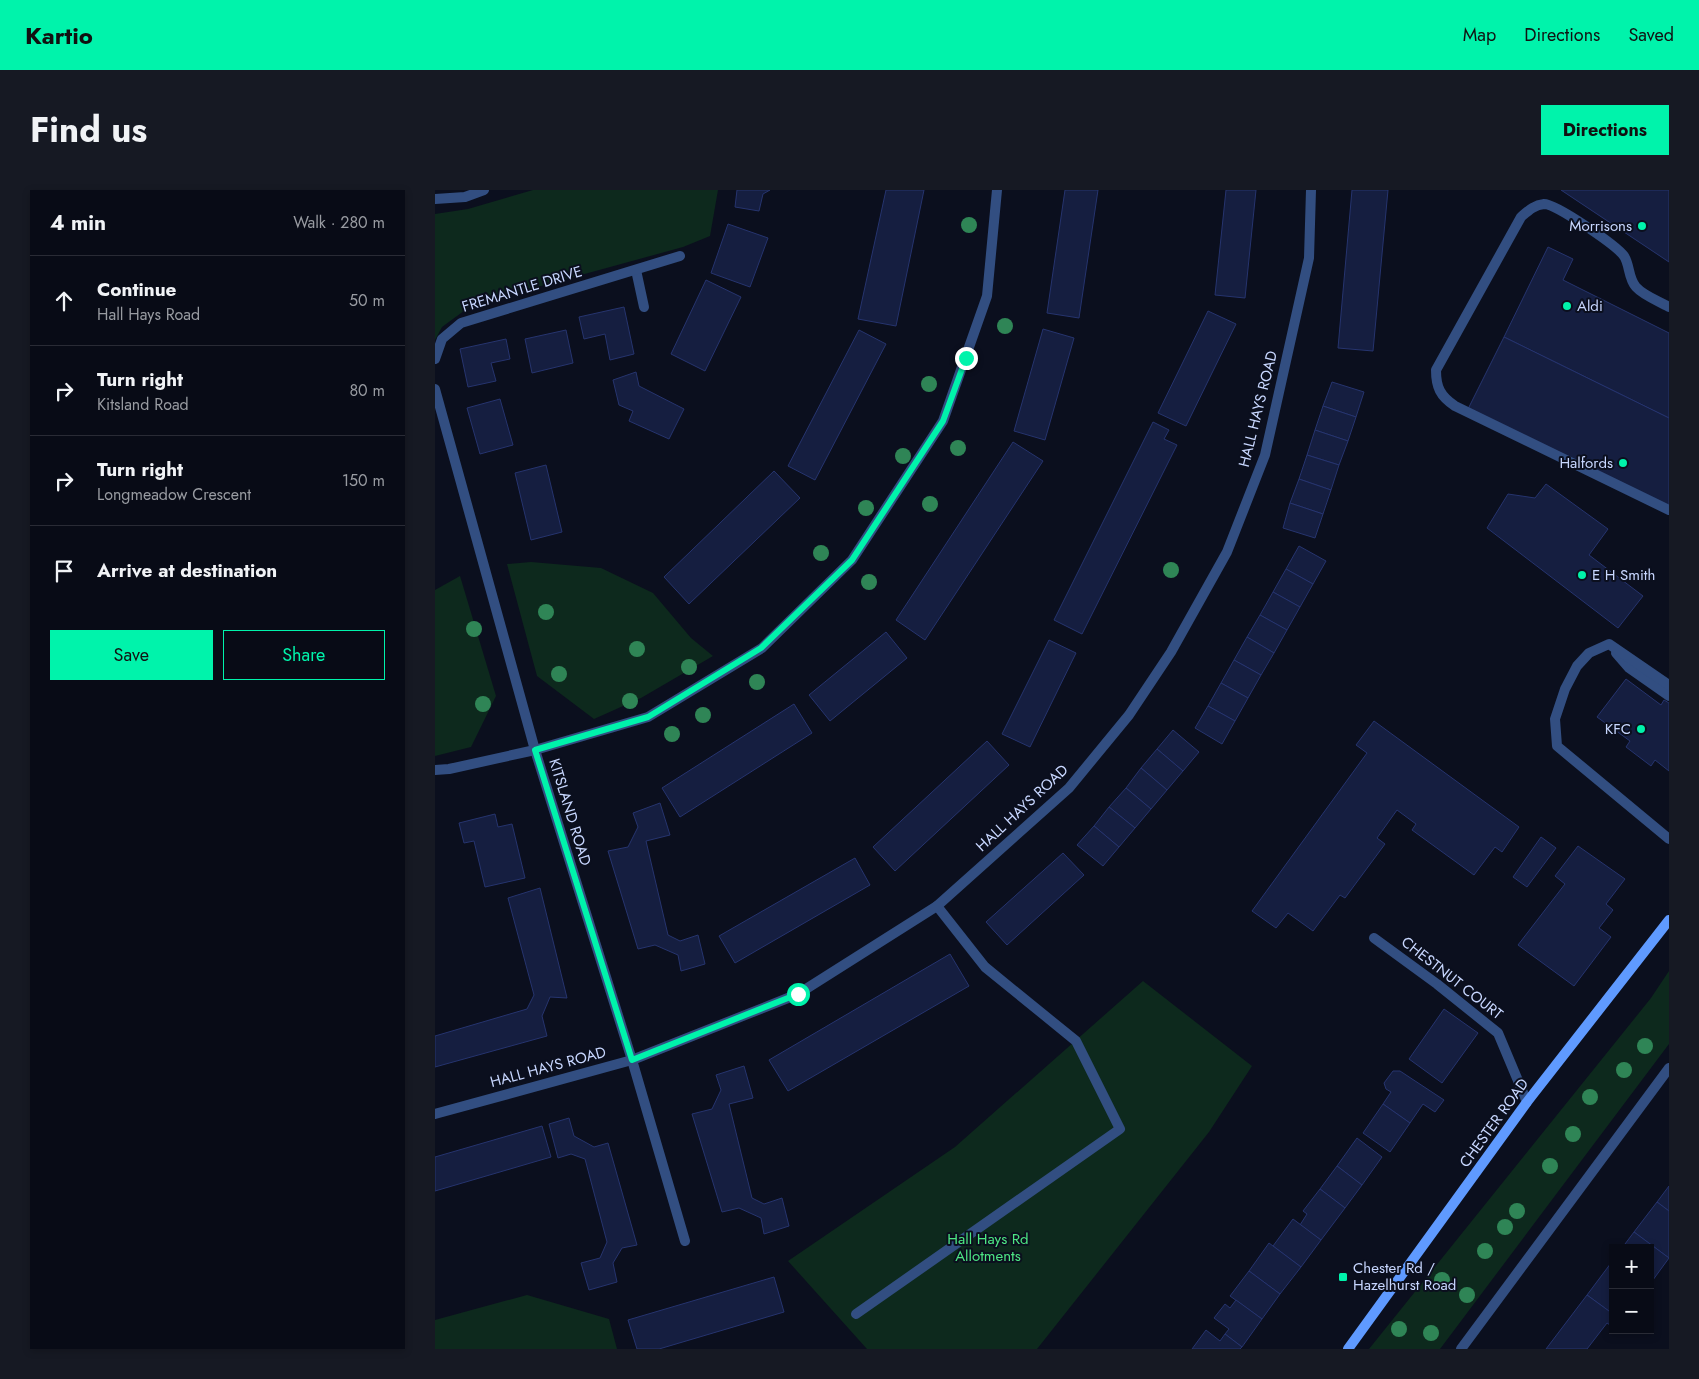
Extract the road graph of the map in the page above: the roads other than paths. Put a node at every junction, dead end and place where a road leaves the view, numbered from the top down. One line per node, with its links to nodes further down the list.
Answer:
1 (484, 190): 4 (street)
2 (997, 190): 15 (street)
3 (1311, 190): 18 (street, HALL HAYS ROAD)
4 (435, 199)
5 (680, 256): 6 (street, FREMANTLE DRIVE)
6 (636, 270): 8 (street); 9 (street, FREMANTLE DRIVE)
7 (1669, 306): 11 (street)
8 (644, 307)
9 (435, 359)
10 (435, 389): 15 (street, KITSLAND ROAD)
11 (1669, 510)
12 (1609, 644): 13 (street); 14 (street); 17 (street)
13 (1669, 685)
14 (1669, 696)
15 (535, 750): 16 (street); 21 (street, KITSLAND ROAD)
16 (435, 770)
17 (1669, 839)
18 (937, 906): 21 (street, HALL HAYS ROAD); 26 (street)
19 (1669, 920): 23 (main road, CHESTER ROAD)
20 (1374, 938): 23 (street, CHESTNUT COURT)
21 (632, 1060): 24 (street, HALL HAYS ROAD); 25 (street, KITSLAND ROAD)
22 (1669, 1068): 28 (street)
23 (1527, 1102): 27 (main road, CHESTER ROAD)
24 (435, 1114)
25 (685, 1241)
26 (856, 1314)
27 (1348, 1349)
28 (1461, 1349)

